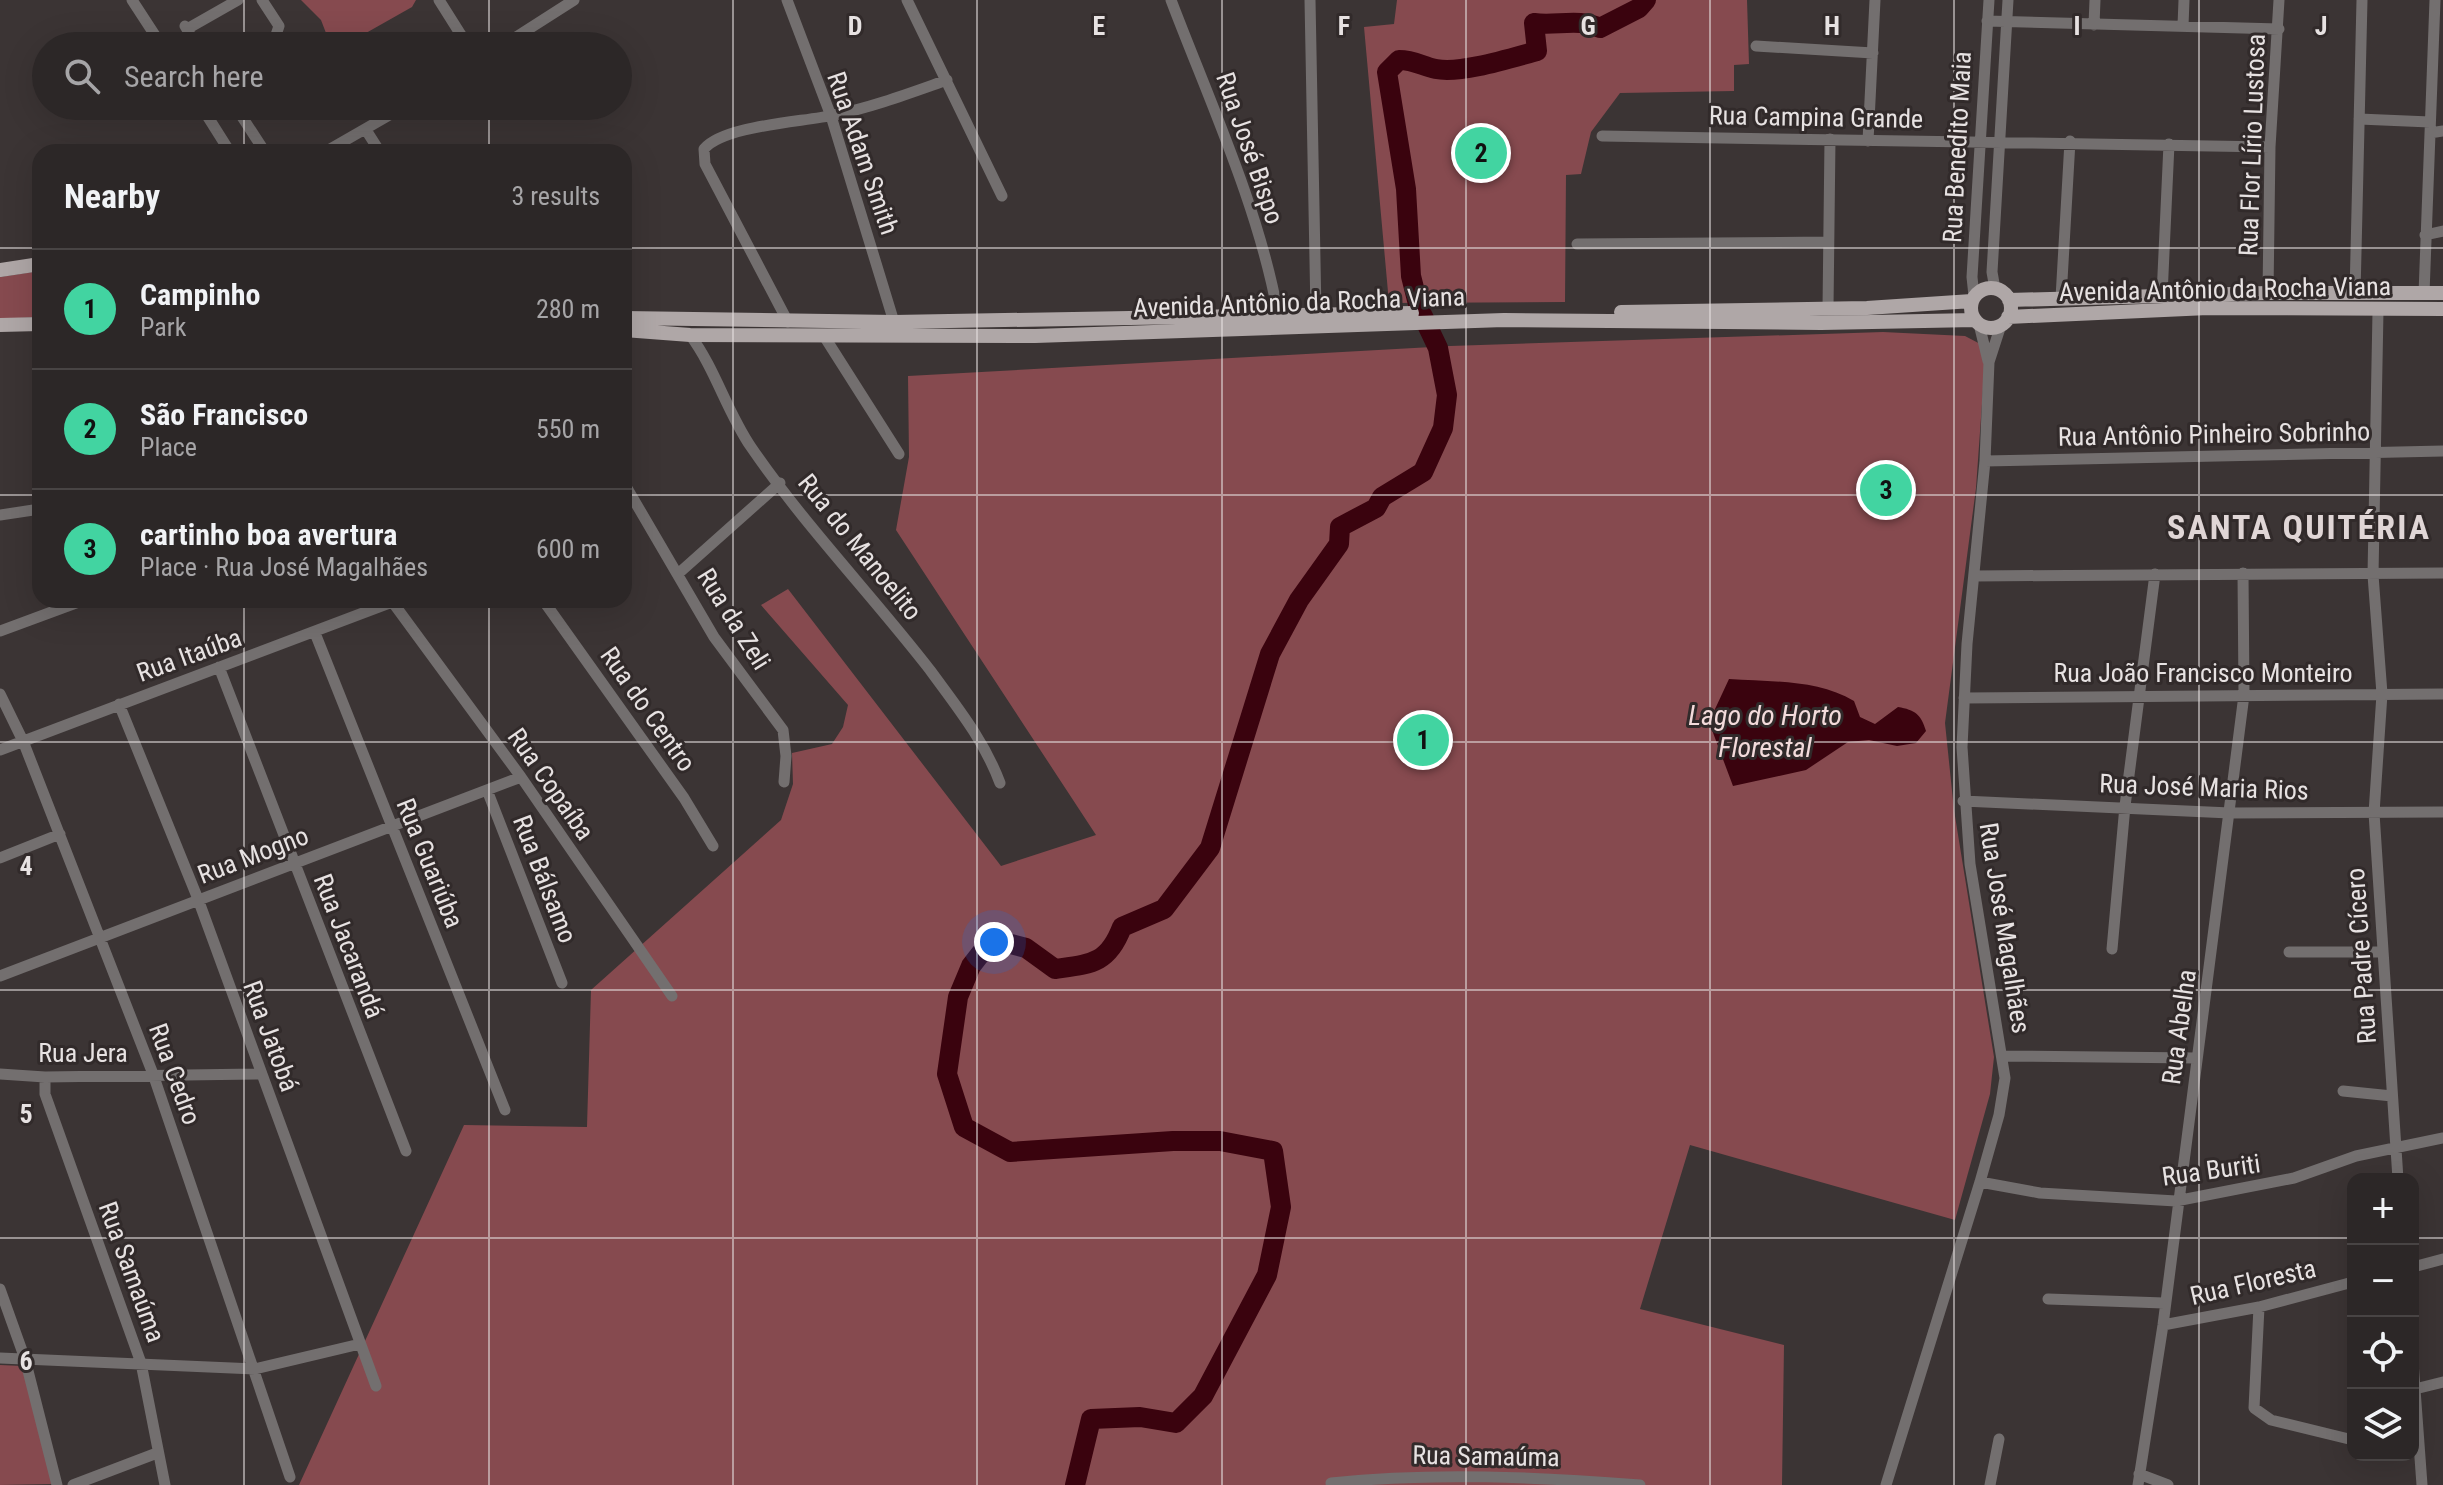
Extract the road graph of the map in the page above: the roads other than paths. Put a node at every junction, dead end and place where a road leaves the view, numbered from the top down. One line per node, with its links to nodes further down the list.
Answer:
1 (132, 0): 24 (street)
2 (238, 0): 25 (street)
3 (262, 0): 26 (street)
4 (439, 0): 27 (street)
5 (574, 0): 28 (street)
6 (787, 0): 32 (street, Rua Adam Smith)
7 (907, 0): 31 (street)
8 (1171, 0): 72 (street, Rua José Bispo)
9 (1310, 0): 71 (street)
10 (1875, 0): 30 (street)
11 (1989, 0): 18 (street, Rua Benedito Maia)
12 (2008, 0): 19 (street, Rua Benedito Maia)
13 (2095, 0): 20 (street)
14 (2184, 0): 21 (street)
15 (2279, 0): 22 (street, Rua Flor Lírio Lustosa)
16 (2362, 0): 33 (street)
17 (2435, 0): 23 (street)
18 (1987, 21): 19 (street); 42 (street, Rua Benedito Maia)
19 (2006, 22): 20 (street); 44 (street, Rua Benedito Maia)
20 (2094, 25): 21 (street)
21 (2183, 26): 22 (street)
22 (2279, 29): 51 (street, Rua Flor Lírio Lustosa)
23 (2439, 29): 37 (street)
24 (153, 32)
25 (189, 32)
26 (277, 32)
27 (459, 32)
28 (524, 32)
29 (1756, 46): 30 (street)
30 (1873, 53): 43 (street)
31 (947, 80): 32 (street); 52 (street)
32 (831, 116): 77 (street); 78 (street, Rua Adam Smith)
33 (2359, 119): 37 (street); 62 (street)
34 (210, 120): 46 (street)
35 (244, 120): 47 (street)
36 (382, 120): 38 (street)
37 (2430, 128): 39 (street); 54 (street)
38 (366, 130): 48 (street); 49 (street)
39 (2443, 131)
40 (1602, 136): 41 (street, Rua Campina Grande)
41 (1830, 139): 43 (street, Rua Campina Grande); 55 (street)
42 (1979, 140): 43 (street, Rua Campina Grande); 44 (street, Rua Campina Grande); 66 (street, Rua Benedito Maia)
43 (1868, 141)
44 (2000, 141): 45 (street, Rua Campina Grande); 59 (street, Rua Benedito Maia)
45 (2070, 141): 50 (street, Rua Campina Grande); 65 (street)
46 (225, 144)
47 (260, 144)
48 (340, 144)
49 (375, 144)
50 (2169, 144): 51 (street, Rua Campina Grande); 64 (street)
51 (2270, 147): 60 (street, Rua Flor Lírio Lustosa)
52 (1002, 196)
53 (2443, 231): 54 (street)
54 (2425, 235): 63 (street)
55 (1828, 242): 56 (street); 68 (street)
56 (1577, 244)
57 (32, 265): 58 (main road)
58 (0, 270)
59 (1995, 289): 66 (main road); 67 (main road)
60 (2268, 293): 62 (main road, Avenida Antônio da Rocha Viana); 64 (main road, Avenida Antônio da Rocha Viana)
61 (2443, 293): 63 (main road, Avenida Antônio da Rocha Viana)
62 (2355, 294): 63 (main road, Avenida Antônio da Rocha Viana)
63 (2424, 294)
64 (2162, 296): 65 (main road, Avenida Antônio da Rocha Viana)
65 (2061, 298): 67 (main road, Avenida Antônio da Rocha Viana)
66 (1973, 299): 68 (main road, Avenida Antônio da Rocha Viana); 79 (main road)
67 (2009, 300): 76 (main road)
68 (1828, 309): 73 (main road, Avenida Antônio da Rocha Viana)
69 (2443, 309): 70 (main road, Avenida Antônio da Rocha Viana)
70 (2378, 311): 76 (main road, Avenida Antônio da Rocha Viana); 87 (street, Rua Padre Cícero)
71 (1316, 313): 72 (main road, Avenida Antônio da Rocha Viana); 75 (main road, Avenida Antônio da Rocha Viana)
72 (1278, 314): 78 (main road, Avenida Antônio da Rocha Viana)
73 (1504, 316): 75 (main road, Avenida Antônio da Rocha Viana); 79 (main road, Avenida Antônio da Rocha Viana)
74 (632, 318): 77 (main road, Avenida Antônio da Rocha Viana)
75 (1413, 318): 84 (main road, Avenida Antônio da Rocha Viana)
76 (2005, 321): 79 (main road); 85 (street, Rua José Magalhães)
77 (788, 322): 78 (main road, Avenida Antônio da Rocha Viana)
78 (894, 322)
79 (1977, 322): 85 (street, Rua José Magalhães)
80 (32, 326): 81 (main road)
81 (3, 329)
82 (632, 331): 83 (main road, Avenida Antônio da Rocha Viana)
83 (690, 335): 84 (main road, Avenida Antônio da Rocha Viana); 90 (street, Rua do Manoelito)
84 (824, 336): 88 (street)
85 (1989, 362): 89 (street, Rua José Magalhães)
86 (2443, 451): 87 (street, Rua Antônio Pinheiro Sobrinho)
87 (2373, 453): 89 (street, Rua Antônio Pinheiro Sobrinho); 98 (street, Rua Padre Cícero)
88 (899, 454)
89 (1985, 461): 99 (street, Rua José Magalhães)
90 (780, 483): 94 (street); 118 (street, Rua do Manoelito)
91 (632, 496): 94 (street, Rua da Zeli)
92 (32, 510): 93 (street)
93 (0, 515)
94 (679, 573): 117 (street, Rua da Zeli)
95 (2243, 573): 97 (street); 98 (street); 111 (street, Rua Abelha)
96 (2443, 573): 98 (street)
97 (2155, 574): 99 (street); 110 (street)
98 (2373, 575): 108 (street, Rua Padre Cícero)
99 (1975, 576): 112 (street, Rua José Magalhães)
100 (62, 608): 104 (street)
101 (375, 608): 105 (street, Rua Itaúba)
102 (397, 608): 116 (street, Rua Copaíba)
103 (549, 608): 127 (street, Rua do Centro)
104 (0, 631)
105 (315, 633): 106 (street, Rua Itaúba); 125 (street, Rua Guariúba)
106 (219, 667): 113 (street, Rua Itaúba); 129 (street, Rua Jacarandá)
107 (0, 694): 114 (street, Rua Cedro)
108 (2382, 694): 109 (street, Rua João Francisco Monteiro); 111 (street, Rua João Francisco Monteiro); 124 (street, Rua Padre Cícero)
109 (2443, 694)
110 (2139, 695): 111 (street, Rua João Francisco Monteiro); 112 (street, Rua João Francisco Monteiro); 121 (street)
111 (2244, 695): 123 (street, Rua Abelha)
112 (1964, 698): 120 (street, Rua José Magalhães)
113 (119, 704): 114 (street, Rua Itaúba); 130 (street, Rua Jatobá)
114 (23, 741): 115 (street, Rua Itaúba); 126 (street, Rua Cedro)
115 (0, 750)
116 (521, 777): 119 (street, Rua Mogno); 137 (street, Rua Copaíba)
117 (784, 782)
118 (1000, 783)
119 (487, 790): 125 (street, Rua Mogno); 136 (street, Rua Bálsamo)
120 (1963, 801): 121 (street, Rua José Maria Rios); 138 (street, Rua José Magalhães)
121 (2125, 806): 123 (street, Rua José Maria Rios); 132 (street)
122 (2443, 812): 124 (street, Rua José Maria Rios)
123 (2230, 813): 124 (street, Rua José Maria Rios); 139 (street, Rua Abelha)
124 (2374, 813): 134 (street, Rua Padre Cícero)
125 (391, 826): 129 (street, Rua Mogno); 146 (street, Rua Guariúba)
126 (60, 834): 128 (street); 131 (street, Rua Cedro)
127 (713, 846)
128 (0, 858)
129 (294, 863): 130 (street, Rua Mogno); 149 (street, Rua Jacarandá)
130 (198, 899): 131 (street, Rua Mogno); 142 (street, Rua Jatobá)
131 (100, 938): 135 (street, Rua Mogno); 141 (street, Rua Cedro)
132 (2112, 949)
133 (2289, 952): 134 (street)
134 (2382, 952): 145 (street, Rua Padre Cícero)
135 (0, 976)
136 (562, 983)
137 (672, 996)
138 (2003, 1056): 139 (street); 151 (street, Rua José Magalhães)
139 (2197, 1058): 152 (street, Rua Abelha)
140 (0, 1074): 143 (street, Rua Jera)
141 (153, 1074): 142 (street, Rua Jera); 143 (street, Rua Jera); 165 (street, Rua Cedro)
142 (262, 1074): 161 (street, Rua Jatobá)
143 (45, 1077): 164 (street, Rua Samaúma)
144 (2343, 1091): 145 (street)
145 (2392, 1096): 148 (street, Rua Padre Cícero)
146 (505, 1110)
147 (2443, 1138): 148 (street, Rua Buriti)
148 (2395, 1148): 150 (street, Rua Padre Cícero); 152 (street, Rua Buriti)
149 (406, 1151)
150 (2397, 1173)
151 (1980, 1182): 152 (street, Rua Buriti); 181 (street, Rua José Magalhães)
152 (2176, 1201): 158 (street, Rua Abelha)
153 (2443, 1259): 154 (street)
154 (2419, 1265)
155 (2347, 1284): 159 (street, Rua Floresta)
156 (0, 1289): 163 (street)
157 (2048, 1299): 158 (street)
158 (2164, 1303): 160 (street, Rua Abelha)
159 (2259, 1307): 160 (street, Rua Floresta); 170 (street)
160 (2163, 1325): 174 (street, Rua Abelha)
161 (360, 1344): 165 (street); 167 (street, Rua Jatobá)
162 (0, 1358): 163 (street)
163 (25, 1359): 164 (street); 177 (street)
164 (141, 1363): 165 (street); 172 (street, Rua Samaúma)
165 (255, 1369): 173 (street, Rua Cedro)
166 (2443, 1382): 168 (street)
167 (376, 1386)
168 (2419, 1388)
169 (1999, 1439): 182 (street)
170 (2347, 1439)
171 (2419, 1444): 184 (street)
172 (157, 1453): 178 (street); 179 (street, Rua Samaúma)
173 (290, 1477)
174 (2139, 1479): 183 (street)
175 (1400, 1480): 176 (street, Rua Samaúma); 180 (street, Rua Samaúma)
176 (1331, 1483)
177 (57, 1485)
178 (73, 1485)
179 (165, 1485)
180 (1640, 1485)
181 (1886, 1485)
182 (1990, 1485)
183 (2168, 1485)
184 (2422, 1485)

